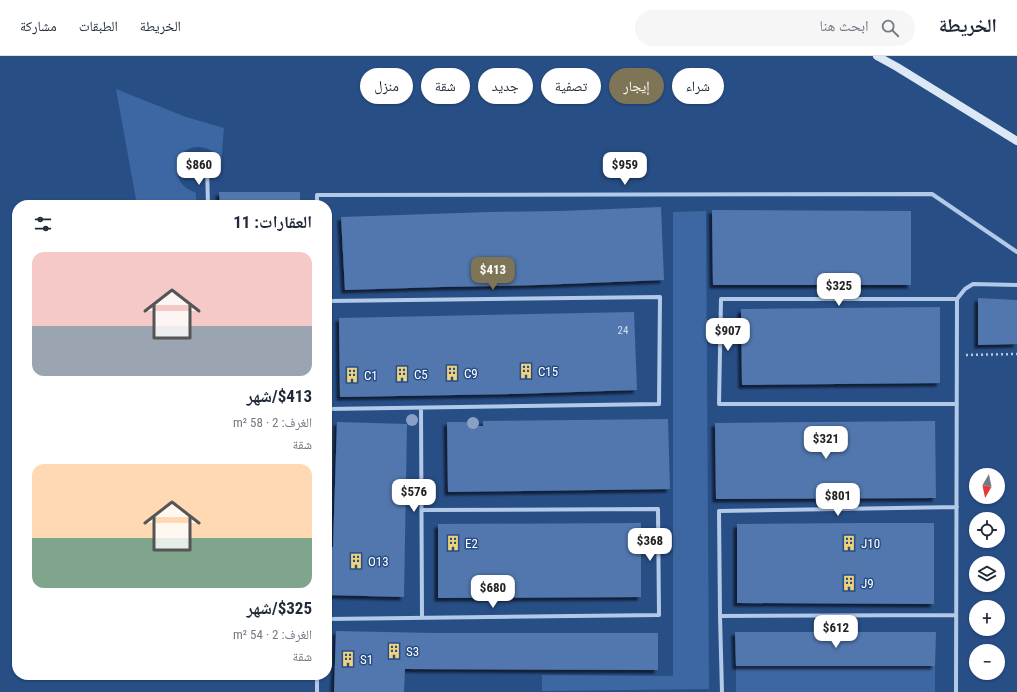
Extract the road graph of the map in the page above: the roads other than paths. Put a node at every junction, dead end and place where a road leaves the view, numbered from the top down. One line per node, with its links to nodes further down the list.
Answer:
1 (877, 56): 2 (street)
2 (1017, 141)
3 (207, 166): 4 (street)
4 (208, 200)
5 (317, 200): 6 (street)
6 (1017, 252)
7 (1017, 284): 8 (street)
8 (957, 299): 10 (street); 10 (street)
9 (332, 301): 11 (street)
10 (957, 404): 13 (street)
11 (421, 408): 12 (street); 14 (street)
12 (332, 409)
13 (956, 507): 15 (street); 16 (street)
14 (422, 510): 18 (street); 18 (street)
15 (956, 615): 16 (street); 22 (street)
16 (720, 616): 21 (street)
17 (332, 618): 18 (street)
18 (422, 618)
19 (317, 680): 20 (street)
20 (317, 692)
21 (722, 692)
22 (956, 692)

